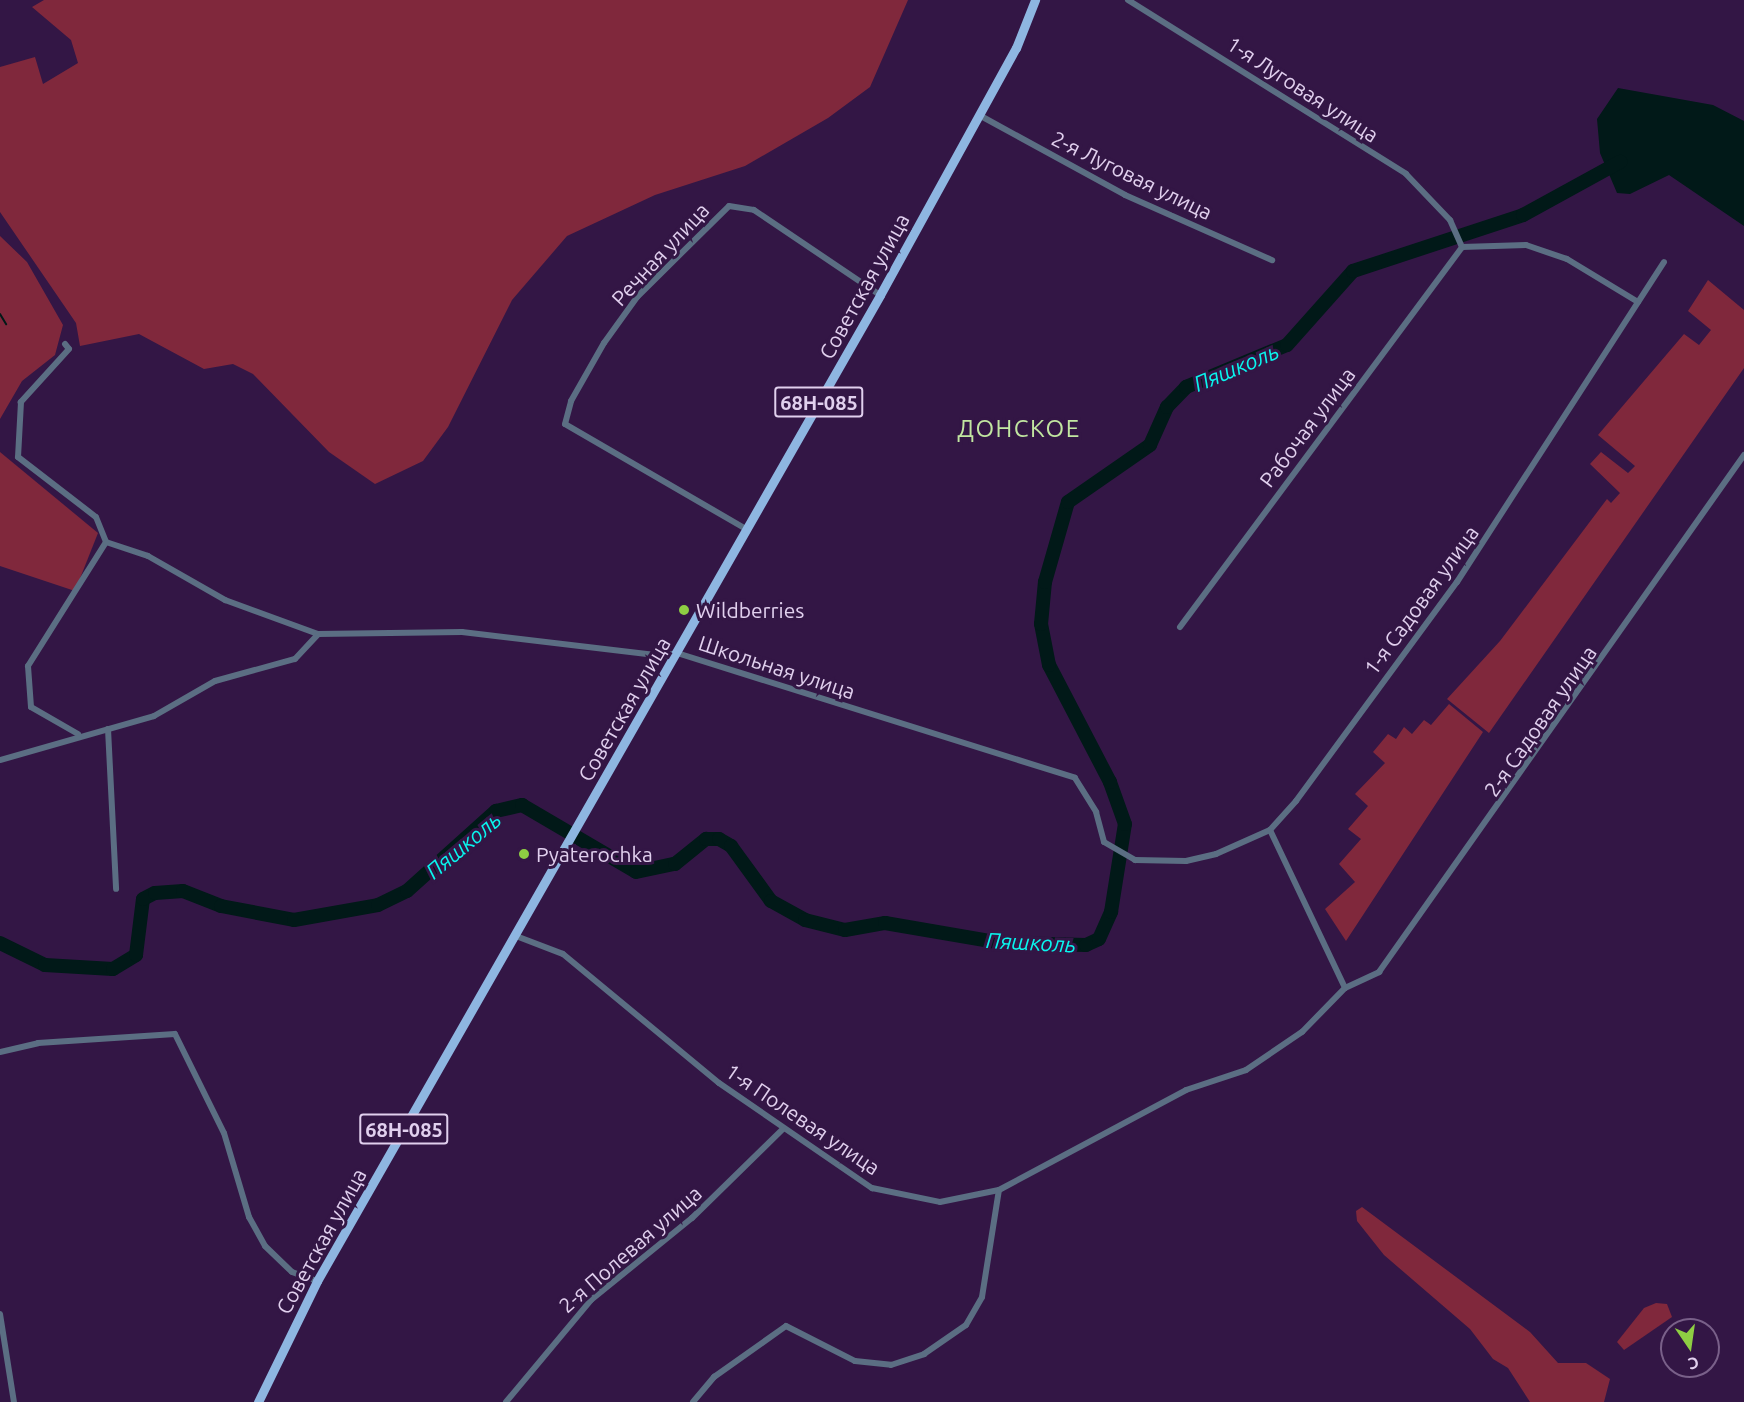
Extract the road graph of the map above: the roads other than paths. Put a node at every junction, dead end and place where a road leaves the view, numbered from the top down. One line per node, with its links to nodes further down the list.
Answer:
1 (1035, 0): 3 (main road, Советская улица / 68Н-085)
2 (1128, 0): 4 (street, 1-я Луговая улица)
3 (980, 115): 5 (street, 2-я Луговая улица); 7 (main road, Советская улица / 68Н-085)
4 (1462, 247): 8 (street); 13 (street, Рабочая улица)
5 (1272, 260)
6 (1664, 262): 8 (street, 1-я Садовая улица)
7 (880, 295): 11 (main road, Советская улица / 68Н-085); 11 (street, Речная улица)
8 (1638, 302): 19 (street, 1-я Садовая улица)
9 (66, 344): 12 (street)
10 (1744, 455): 23 (street, 2-я Садовая улица)
11 (746, 529): 15 (main road, Советская улица / 68Н-085)
12 (106, 542): 14 (street, Школьная улица); 17 (street)
13 (1180, 627)
14 (318, 634): 15 (street, Школьная улица); 16 (street)
15 (677, 653): 20 (street, Школьная улица); 22 (main road, Советская улица / 68Н-085)
16 (108, 729): 17 (street); 21 (street)
17 (78, 734): 18 (street)
18 (0, 760)
19 (1270, 830): 20 (street, 1-я Садовая улица); 23 (street)
20 (1135, 860)
21 (116, 889)
22 (516, 936): 25 (street, 1-я Полевая улица); 27 (main road, Советская улица / 68Н-085)
23 (1345, 988): 26 (street, 1-я Полевая улица)
24 (0, 1052): 27 (street)
25 (783, 1129): 26 (street, 1-я Полевая улица); 31 (street, 2-я Полевая улица)
26 (999, 1190): 32 (street)
27 (316, 1281): 30 (main road, Советская улица / 68Н-085)
28 (0, 1314): 29 (street)
29 (15, 1402)
30 (258, 1402)
31 (506, 1402)
32 (693, 1402)

